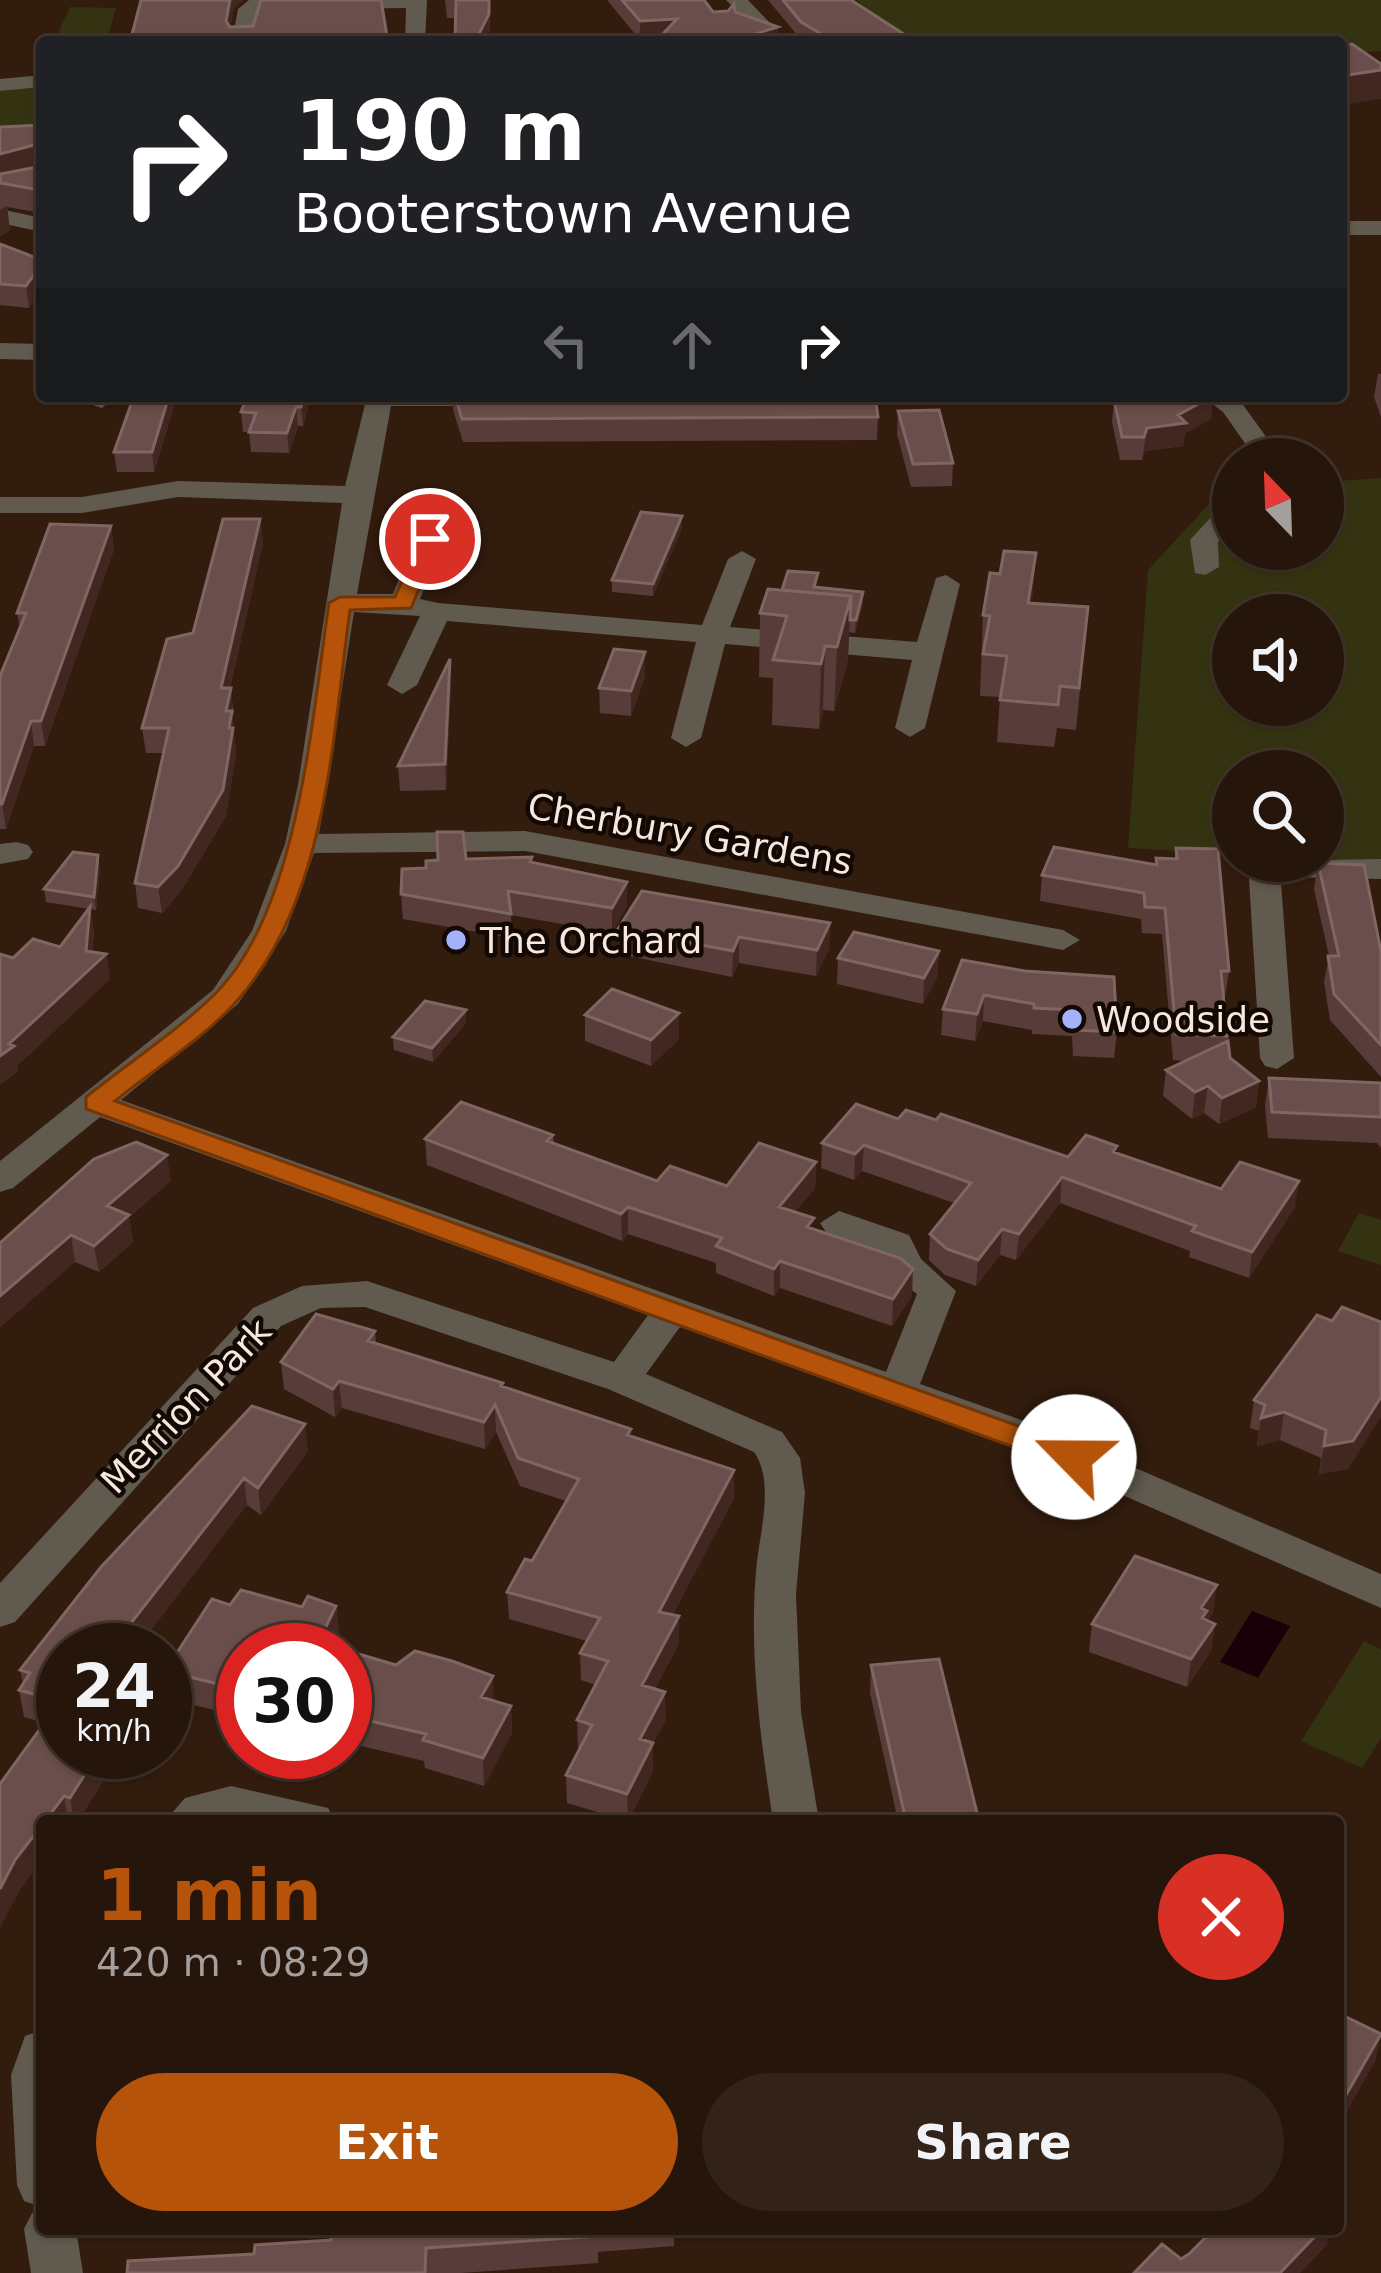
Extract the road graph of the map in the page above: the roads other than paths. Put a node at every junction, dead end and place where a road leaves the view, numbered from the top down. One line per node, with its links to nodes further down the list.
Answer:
1 (736, 0): 3 (street)
2 (417, 1): 4 (street); 5 (street)
3 (761, 24)
4 (243, 36)
5 (416, 36)
6 (3, 78): 7 (street)
7 (36, 81)
8 (0, 215): 9 (street)
9 (36, 224)
10 (1347, 228): 11 (street)
11 (1381, 228)
12 (0, 351): 13 (street)
13 (36, 352)
14 (378, 402): 17 (street)
15 (1225, 402): 16 (street)
16 (1254, 438)
17 (357, 495): 18 (street); 24 (street)
18 (0, 505)
19 (442, 508): 25 (street)
20 (1212, 532): 22 (street)
21 (742, 559): 27 (street)
22 (1205, 567)
23 (946, 584): 28 (street)
24 (340, 603): 25 (street); 32 (street)
25 (404, 603): 26 (street)
26 (437, 612): 27 (street); 29 (street)
27 (713, 633): 28 (street); 31 (street)
28 (927, 652): 30 (street)
29 (402, 685)
30 (910, 728)
31 (686, 738)
32 (301, 844): 34 (street, Cherbury Gardens); 36 (street)
33 (1381, 869): 35 (street)
34 (1063, 940)
35 (1277, 1058)
36 (95, 1103): 37 (street); 39 (street)
37 (0, 1180)
38 (839, 1223): 41 (street)
39 (673, 1310): 40 (street); 41 (street)
40 (622, 1379): 43 (street, Merrion Park); 46 (street, Merrion Park)
41 (898, 1390): 42 (street)
42 (1381, 1592)
43 (0, 1611)
44 (194, 1815): 45 (street)
45 (287, 1815)
46 (795, 1815)
47 (51, 2235): 48 (street)
48 (57, 2273)

